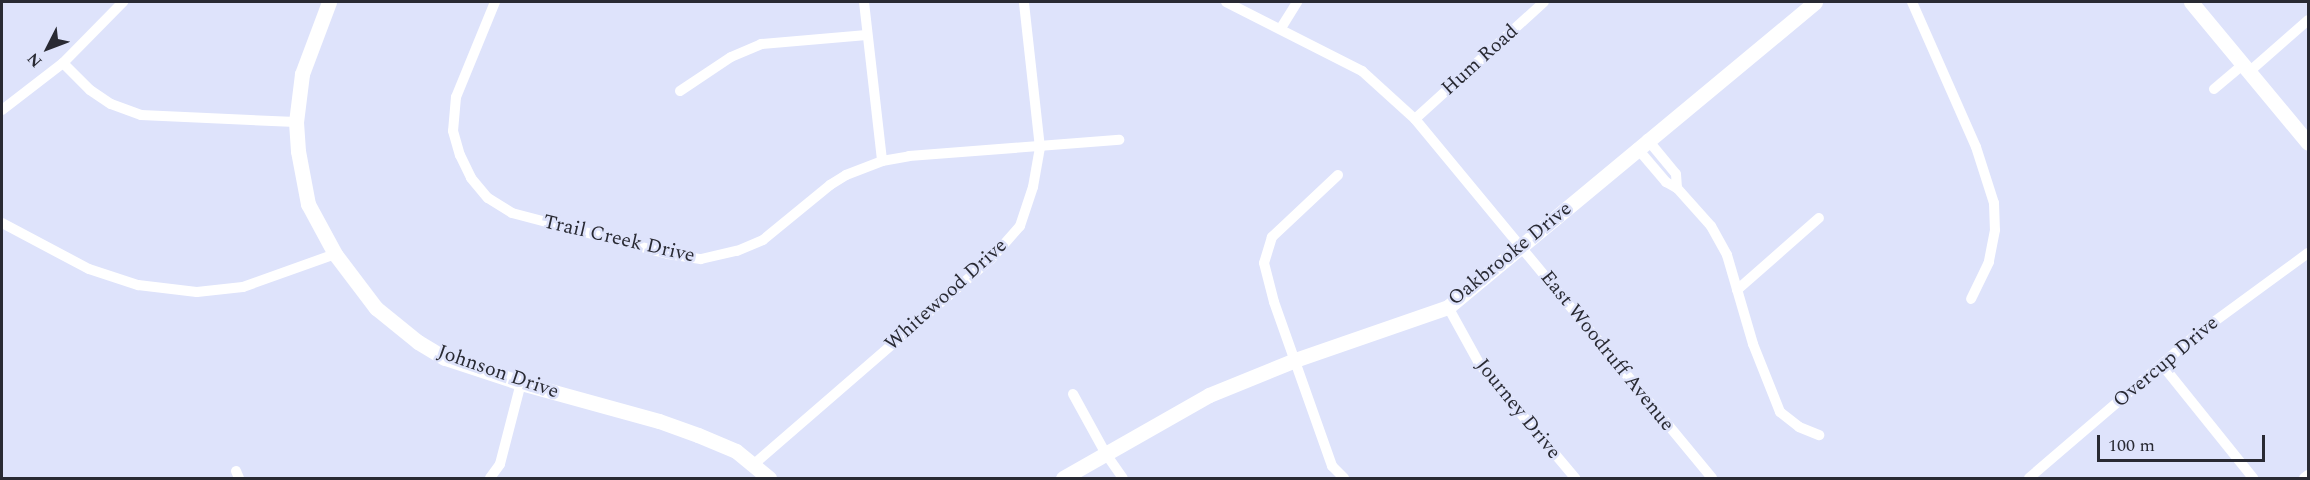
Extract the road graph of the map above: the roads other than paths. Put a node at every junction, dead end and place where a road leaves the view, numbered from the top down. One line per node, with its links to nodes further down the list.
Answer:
1 (123, 2): 15 (street)
2 (328, 2): 21 (street, Johnson Drive)
3 (495, 2): 26 (street, Trail Creek Drive)
4 (864, 2): 14 (street)
5 (1024, 2): 25 (street, Whitewood Drive)
6 (1226, 2): 13 (street, East Woodruff Avenue)
7 (1297, 2): 13 (street)
8 (1544, 2): 20 (street, Hum Road)
9 (1815, 2): 24 (street, Oakbrooke Drive)
10 (1912, 2): 37 (street)
11 (2191, 2): 16 (street)
12 (2308, 20): 16 (street)
13 (1281, 28): 20 (street, East Woodruff Avenue)
14 (867, 35): 18 (street); 26 (street)
15 (63, 63): 19 (street); 21 (street)
16 (2247, 68): 17 (street); 23 (street)
17 (2214, 89)
18 (680, 91)
19 (2, 110)
20 (1415, 119): 33 (street, East Woodruff Avenue)
21 (296, 122): 35 (street, Johnson Drive)
22 (1119, 140): 25 (street, Trail Creek Drive)
23 (2308, 142)
24 (1642, 144): 27 (street); 29 (street); 33 (street, Oakbrooke Drive)
25 (1040, 148): 26 (street, Trail Creek Drive); 45 (street, Whitewood Drive)
26 (882, 161)
27 (1671, 168): 29 (street); 30 (street)
28 (1338, 175): 39 (street)
29 (1662, 176): 30 (street)
30 (1677, 188): 36 (street)
31 (1819, 218): 36 (street)
32 (2, 223): 35 (street)
33 (1521, 247): 38 (street, Oakbrooke Drive); 53 (street, East Woodruff Avenue)
34 (2308, 253): 40 (street, Overcup Drive)
35 (335, 254): 41 (street, Johnson Drive)
36 (1737, 290): 43 (street)
37 (1971, 298)
38 (1448, 307): 39 (street, Oakbrooke Drive); 52 (street, Journey Drive)
39 (1295, 360): 44 (street, Oakbrooke Drive); 51 (street)
40 (2163, 366): 54 (street, Overcup Drive); 55 (street)
41 (521, 383): 45 (street, Johnson Drive); 47 (street)
42 (1073, 394): 44 (street)
43 (1819, 435)
44 (1106, 454): 49 (street, Oakbrooke Drive); 50 (street)
45 (753, 465): 48 (street, Johnson Drive)
46 (2308, 474): 56 (street)
47 (490, 478)
48 (769, 478)
49 (1063, 478)
50 (1123, 478)
51 (1344, 478)
52 (1575, 478)
53 (1712, 478)
54 (2029, 478)
55 (2253, 478)
56 (2304, 478)

